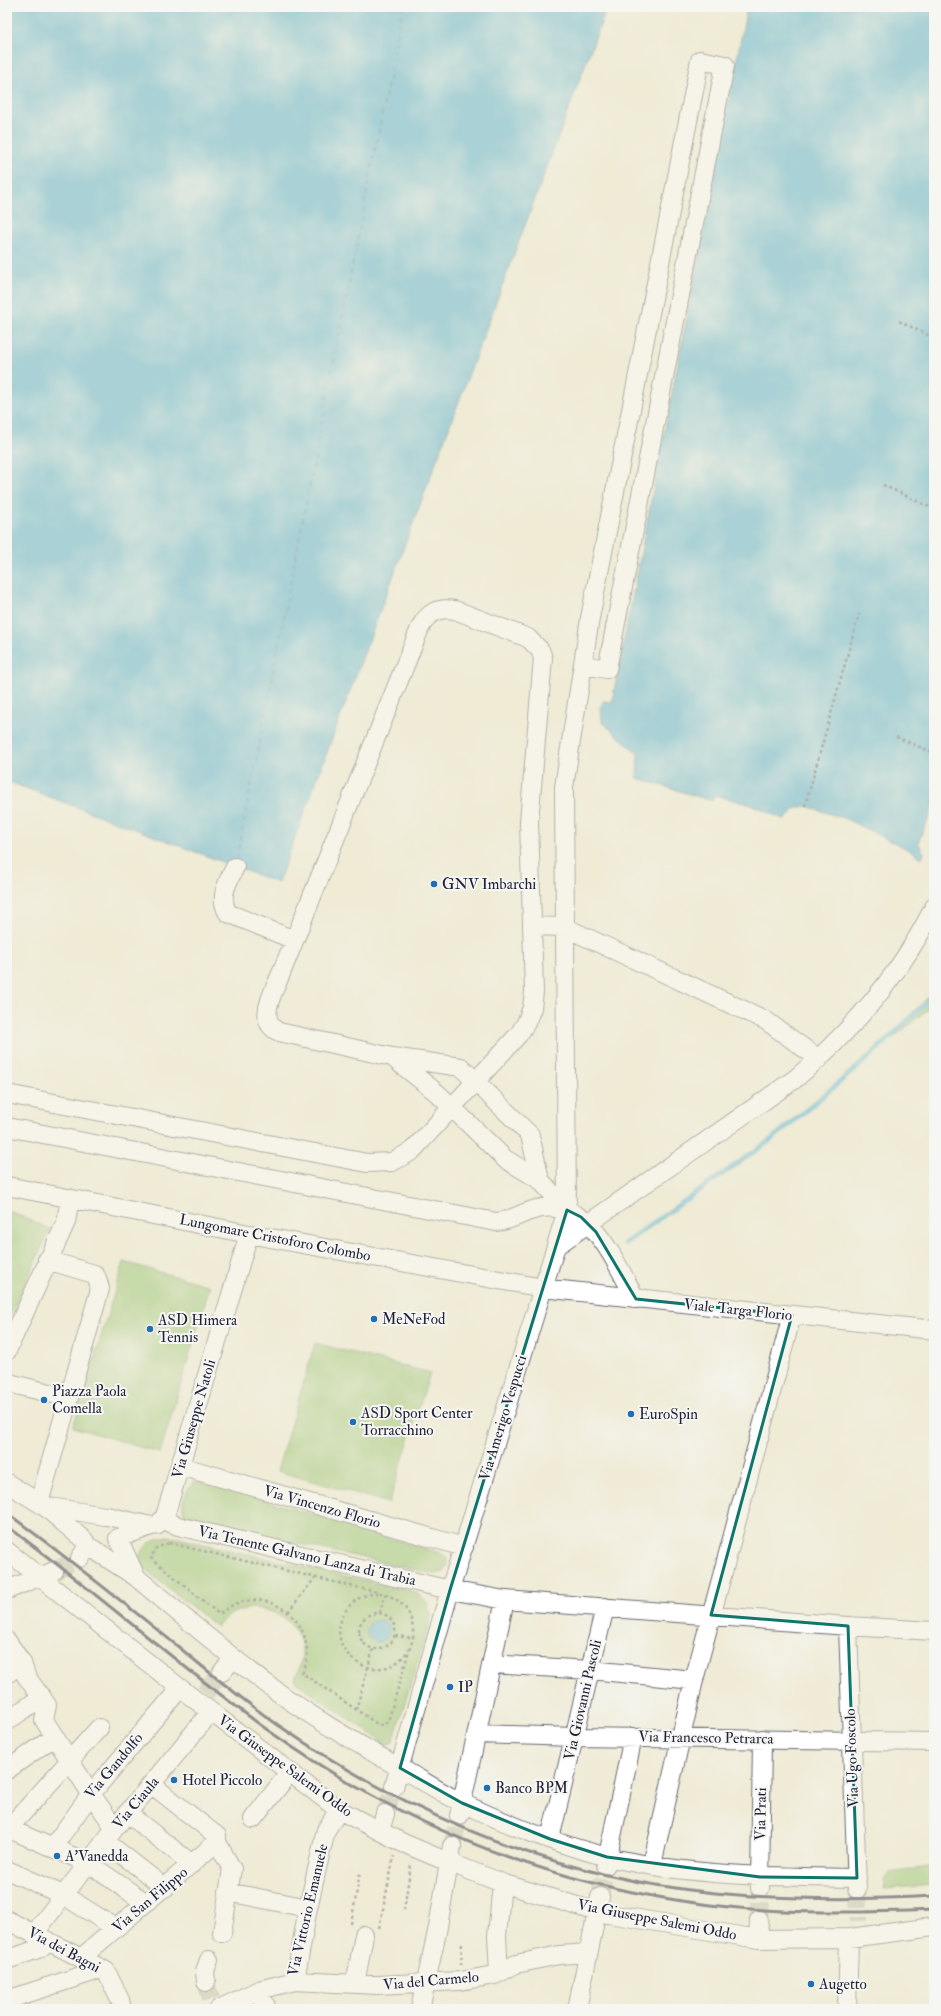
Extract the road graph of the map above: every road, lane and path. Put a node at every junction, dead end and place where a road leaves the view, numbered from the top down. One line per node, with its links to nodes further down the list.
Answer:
1 (899, 321): 2 (path)
2 (934, 338)
3 (639, 366): 4 (street); 4 (street, Via Amerigo Vespucci); 8 (street, Via Amerigo Vespucci)
4 (665, 371): 8 (street)
5 (883, 485): 6 (path)
6 (934, 509)
7 (859, 614): 11 (path)
8 (583, 665): 15 (street, Via Amerigo Vespucci)
9 (896, 737): 10 (path)
10 (934, 753)
11 (806, 806)
12 (235, 867): 16 (street)
13 (934, 907): 18 (street)
14 (532, 926): 15 (street); 16 (street); 19 (street)
15 (564, 927): 18 (street); 26 (street, Via Amerigo Vespucci)
16 (294, 940): 17 (street)
17 (392, 1057): 19 (street); 21 (street)
18 (819, 1059): 27 (street)
19 (476, 1082): 21 (street); 23 (street)
20 (7, 1094): 21 (street)
21 (452, 1108): 23 (street)
22 (7, 1127): 26 (street)
23 (540, 1180): 26 (street)
24 (7, 1186): 25 (street, Lungomare Cristoforo Colombo)
25 (70, 1198): 28 (street, Lungomare Cristoforo Colombo); 30 (street)
26 (567, 1210): 27 (street); 29 (street, Via Amerigo Vespucci)
27 (589, 1224): 29 (street); 32 (street)
28 (248, 1234): 31 (street, Lungomare Cristoforo Colombo); 38 (street, Via Giuseppe Natoli)
29 (556, 1246): 31 (street, Via Amerigo Vespucci)
30 (47, 1260): 35 (street); 37 (street)
31 (543, 1288): 32 (street, Viale Targa Florio); 44 (street, Via Amerigo Vespucci)
32 (636, 1299): 33 (street, Viale Targa Florio)
33 (792, 1315): 34 (street, Viale Targa Florio); 57 (street)
34 (934, 1330)
35 (7, 1351)
36 (7, 1380): 37 (street)
37 (69, 1398): 40 (street)
38 (180, 1466): 42 (street, Via Giuseppe Natoli); 44 (street, Via Vincenzo Florio)
39 (7, 1483): 40 (street)
40 (42, 1504): 41 (street, Via Tenente Galvano Lanza di Trabia); 45 (street)
41 (106, 1516): 42 (street, Via Tenente Galvano Lanza di Trabia); 43 (street); 45 (street)
42 (157, 1523): 43 (street); 51 (street, Via Tenente Galvano Lanza di Trabia)
43 (118, 1538): 45 (street); 48 (street)
44 (464, 1547): 51 (street, Via Amerigo Vespucci)
45 (87, 1549): 48 (street)
46 (7, 1551): 47 (street, Via Giuseppe Salemi Oddo)
47 (48, 1574): 50 (street); 72 (street, Via Giuseppe Salemi Oddo)
48 (136, 1576): 64 (street)
49 (315, 1578): 52 (path); 55 (path); 55 (path)
50 (7, 1590)
51 (450, 1590): 53 (street, Via Tenente Galvano Lanza di Trabia); 87 (street, Via Amerigo Vespucci)
52 (385, 1594): 56 (path); 61 (path); 67 (path)
53 (505, 1600): 54 (street, Via Tenente Galvano Lanza di Trabia); 66 (street)
54 (605, 1607): 57 (street, Via Tenente Galvano Lanza di Trabia); 68 (street, Via Giovanni Pascoli)
55 (288, 1612): 75 (path)
56 (380, 1613): 60 (path); 63 (path)
57 (711, 1615): 58 (street, Via Tenente Galvano Lanza di Trabia); 71 (street)
58 (848, 1626): 59 (street, Via Tenente Galvano Lanza di Trabia); 84 (street, Via Ugo Foscolo)
59 (934, 1630)
60 (395, 1636): 61 (path); 63 (path)
61 (413, 1638): 67 (path); 75 (path)
62 (7, 1641): 65 (street)
63 (373, 1649): 67 (path)
64 (234, 1658): 69 (street); 87 (street)
65 (22, 1664): 70 (street); 73 (street)
66 (492, 1664): 68 (street); 78 (street)
67 (368, 1667): 75 (path)
68 (590, 1670): 71 (street); 80 (street, Via Giovanni Pascoli)
69 (222, 1672)
70 (7, 1674)
71 (694, 1680): 82 (street)
72 (180, 1688): 74 (street, Via Giuseppe Salemi Oddo); 92 (street, Via Gandolfo)
73 (42, 1697): 76 (street); 79 (street)
74 (205, 1702): 89 (street, Via Giuseppe Salemi Oddo); 90 (street, Via Ciaula)
75 (356, 1710)
76 (7, 1721)
77 (99, 1728): 86 (street)
78 (477, 1734): 80 (street, Via Francesco Petrarca); 94 (street)
79 (54, 1737): 86 (street); 88 (street)
80 (574, 1737): 81 (street, Via Francesco Petrarca); 102 (street, Via Giovanni Pascoli)
81 (633, 1737): 82 (street, Via Francesco Petrarca); 107 (street)
82 (682, 1737): 83 (street, Via Francesco Petrarca); 110 (street)
83 (762, 1739): 84 (street, Via Francesco Petrarca); 114 (street, Via Prati)
84 (852, 1741): 85 (street, Via Francesco Petrarca); 114 (street, Via Ugo Foscolo)
85 (934, 1742)
86 (70, 1760): 92 (street); 98 (street)
87 (400, 1768): 91 (street, Via Amerigo Vespucci); 94 (street)
88 (7, 1770)
89 (290, 1772): 93 (street, Via Giuseppe Salemi Oddo); 97 (street)
90 (151, 1784): 95 (street, Via Ciaula); 103 (street)
91 (394, 1786)
92 (91, 1794): 100 (street); 104 (street, Via Gandolfo)
93 (339, 1810): 99 (street, Via Giuseppe Salemi Oddo); 120 (street, Via Vittorio Emanuele)
94 (461, 1810): 102 (street)
95 (127, 1813): 100 (street, Via Ciaula); 109 (street)
96 (385, 1814): 99 (street)
97 (253, 1819)
98 (8, 1828): 104 (street)
99 (380, 1831): 101 (street, Via Giuseppe Salemi Oddo)
100 (110, 1834): 108 (street, Via Ciaula); 115 (street)
101 (399, 1840): 105 (street, Via Giuseppe Salemi Oddo); 128 (path)
102 (550, 1840): 107 (street)
103 (218, 1842): 109 (street, Via San Filippo); 116 (street)
104 (52, 1848): 108 (street)
105 (416, 1848): 106 (street, Via Giuseppe Salemi Oddo); 121 (path)
106 (450, 1854): 113 (street, Via Giuseppe Salemi Oddo); 141 (street)
107 (607, 1861): 110 (street)
108 (88, 1863): 117 (street, Via Ciaula); 118 (street)
109 (192, 1864): 115 (street, Via San Filippo)
110 (652, 1865): 114 (street)
111 (7, 1870): 117 (street)
112 (360, 1873): 128 (path)
113 (502, 1883): 119 (street, Via Giuseppe Salemi Oddo); 136 (street)
114 (760, 1883)
115 (164, 1888): 118 (street, Via San Filippo)
116 (228, 1892): 120 (street); 127 (street)
117 (63, 1895): 125 (street); 129 (street, Via Ciaula)
118 (146, 1904): 125 (street, Via San Filippo)
119 (598, 1904): 130 (street, Via Giuseppe Salemi Oddo); 132 (street)
120 (308, 1908): 137 (street, Via Vittorio Emanuele)
121 (404, 1910)
122 (7, 1920): 129 (street, Via dei Bagni)
123 (759, 1920): 130 (street)
124 (934, 1927): 126 (street, Via Giuseppe Salemi Oddo)
125 (116, 1928): 135 (street, Via San Filippo)
126 (855, 1932): 130 (street, Via Giuseppe Salemi Oddo); 149 (street)
127 (222, 1933)
128 (364, 1935): 140 (street)
129 (41, 1937): 133 (street); 135 (street, Via dei Bagni)
130 (758, 1939)
131 (462, 1941): 138 (path)
132 (588, 1953): 136 (street, Via del Carmelo); 148 (street)
133 (7, 1960)
134 (208, 1960): 139 (street)
135 (89, 1963): 143 (street, Via San Filippo); 144 (street, Via dei Bagni)
136 (499, 1973): 138 (street, Via del Carmelo)
137 (296, 1981): 140 (street, Via del Carmelo); 142 (street, Via Vittorio Emanuele)
138 (460, 1981): 141 (street, Via del Carmelo)
139 (206, 1982)
140 (355, 1984): 141 (street, Via del Carmelo)
141 (425, 1984): 147 (street)
142 (259, 1990): 145 (street, Via Vittorio Emanuele); 146 (street)
143 (7, 2000)
144 (122, 2009)
145 (218, 2009)
146 (267, 2009)
147 (420, 2009)
148 (577, 2009)
149 (847, 2009)

